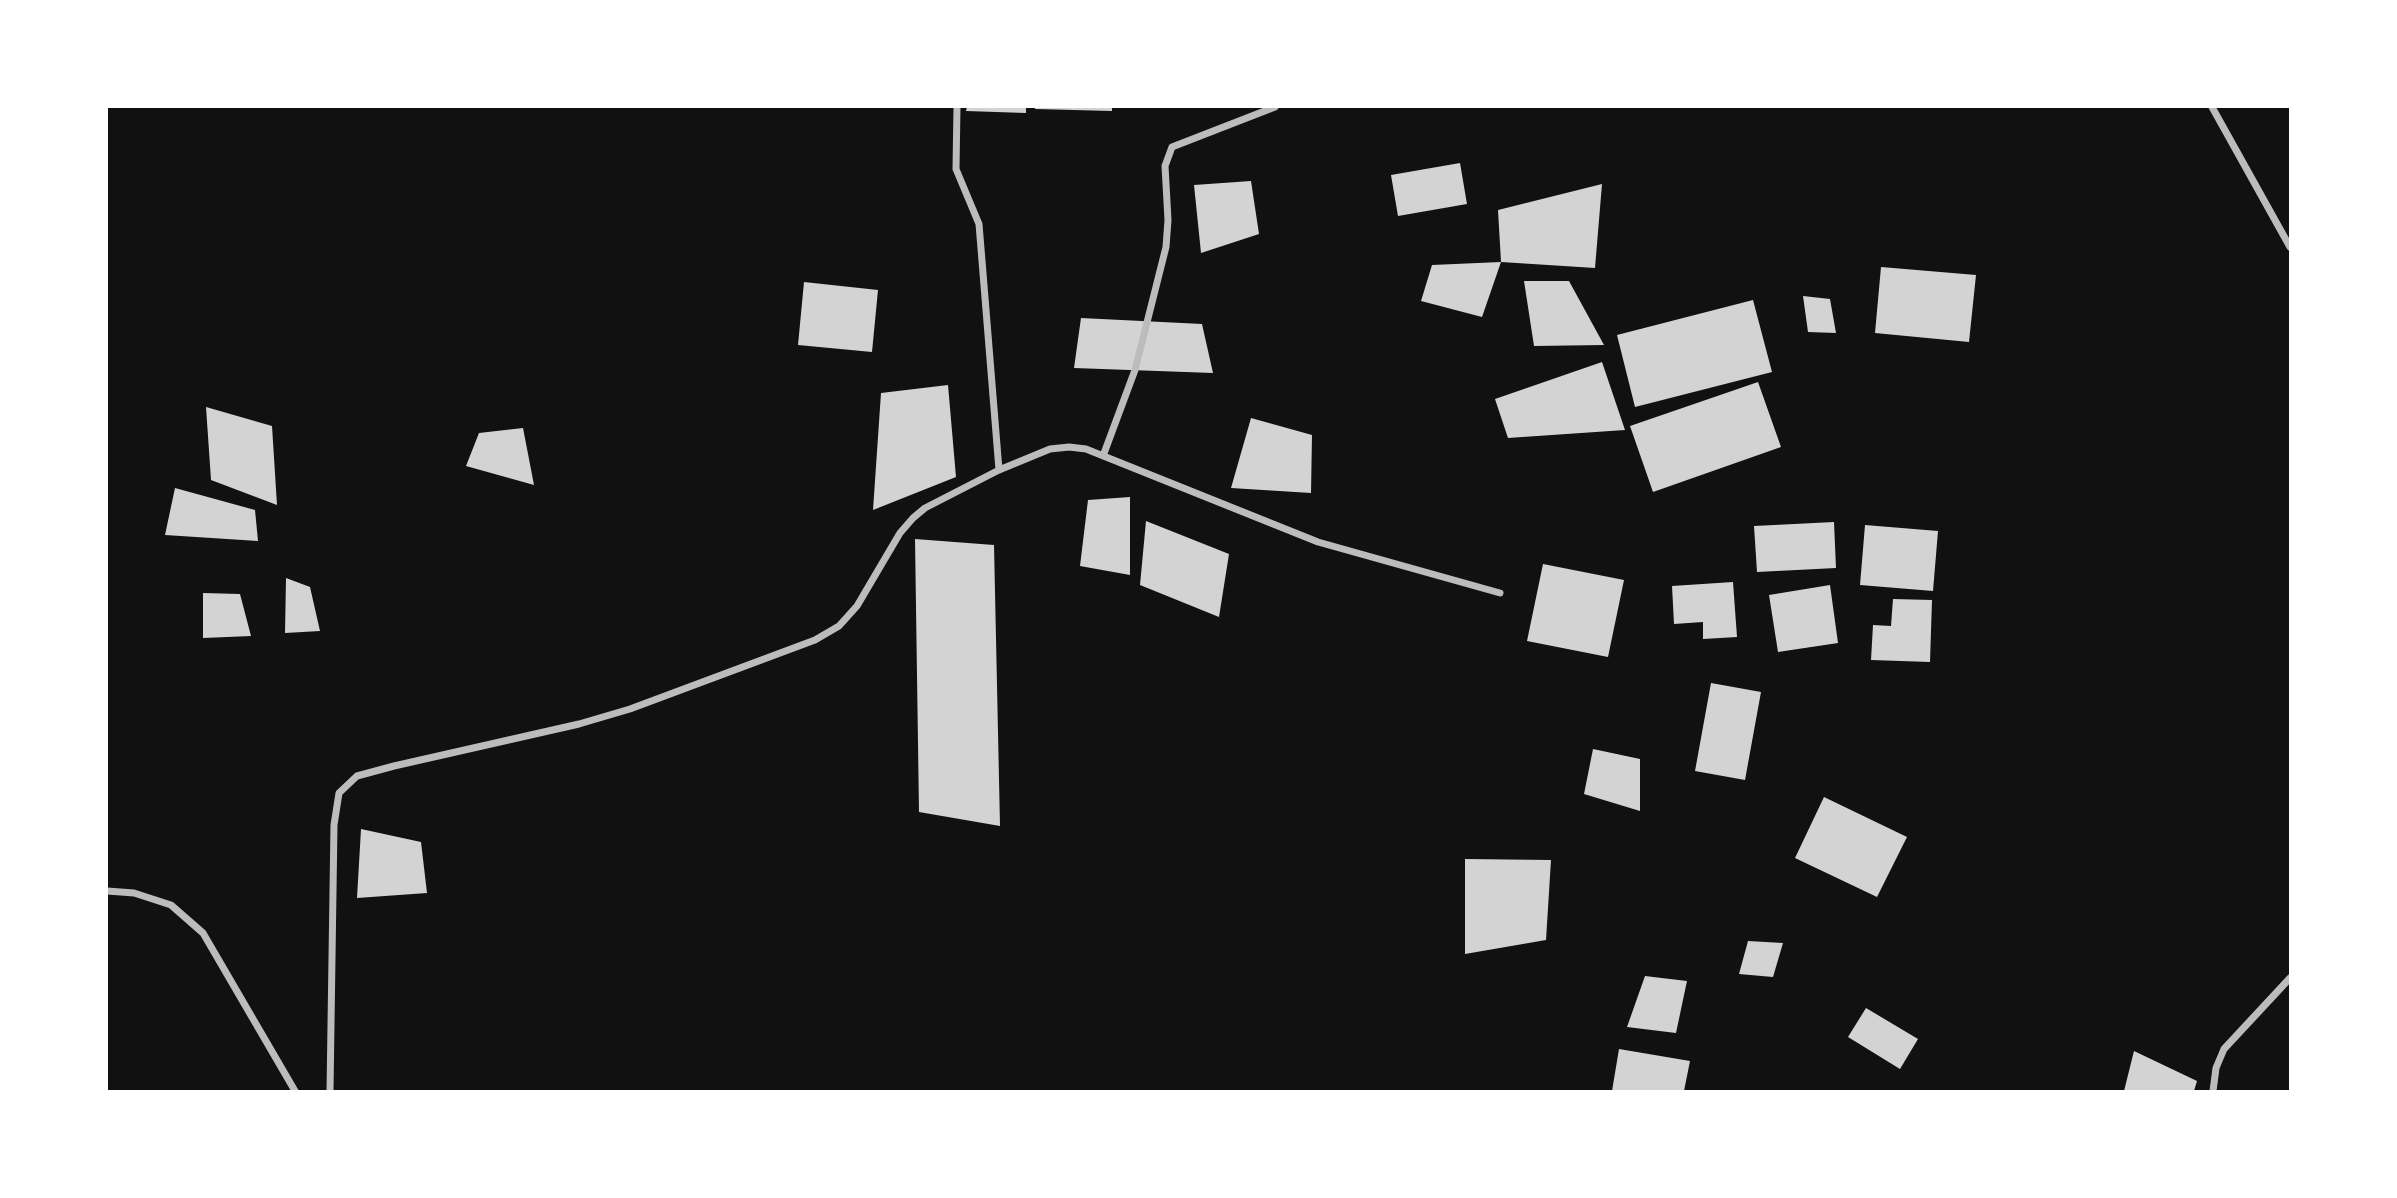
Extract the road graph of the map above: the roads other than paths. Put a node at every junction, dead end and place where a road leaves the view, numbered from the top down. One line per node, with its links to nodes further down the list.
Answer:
1 (957, 107): 6 (street)
2 (1275, 107): 5 (street)
3 (2212, 107): 4 (street)
4 (2290, 247)
5 (1103, 456): 6 (street); 7 (street)
6 (999, 470): 11 (street)
7 (1500, 593)
8 (107, 891): 10 (street)
9 (2290, 978): 12 (street)
10 (295, 1091)
11 (330, 1091)
12 (2213, 1091)

